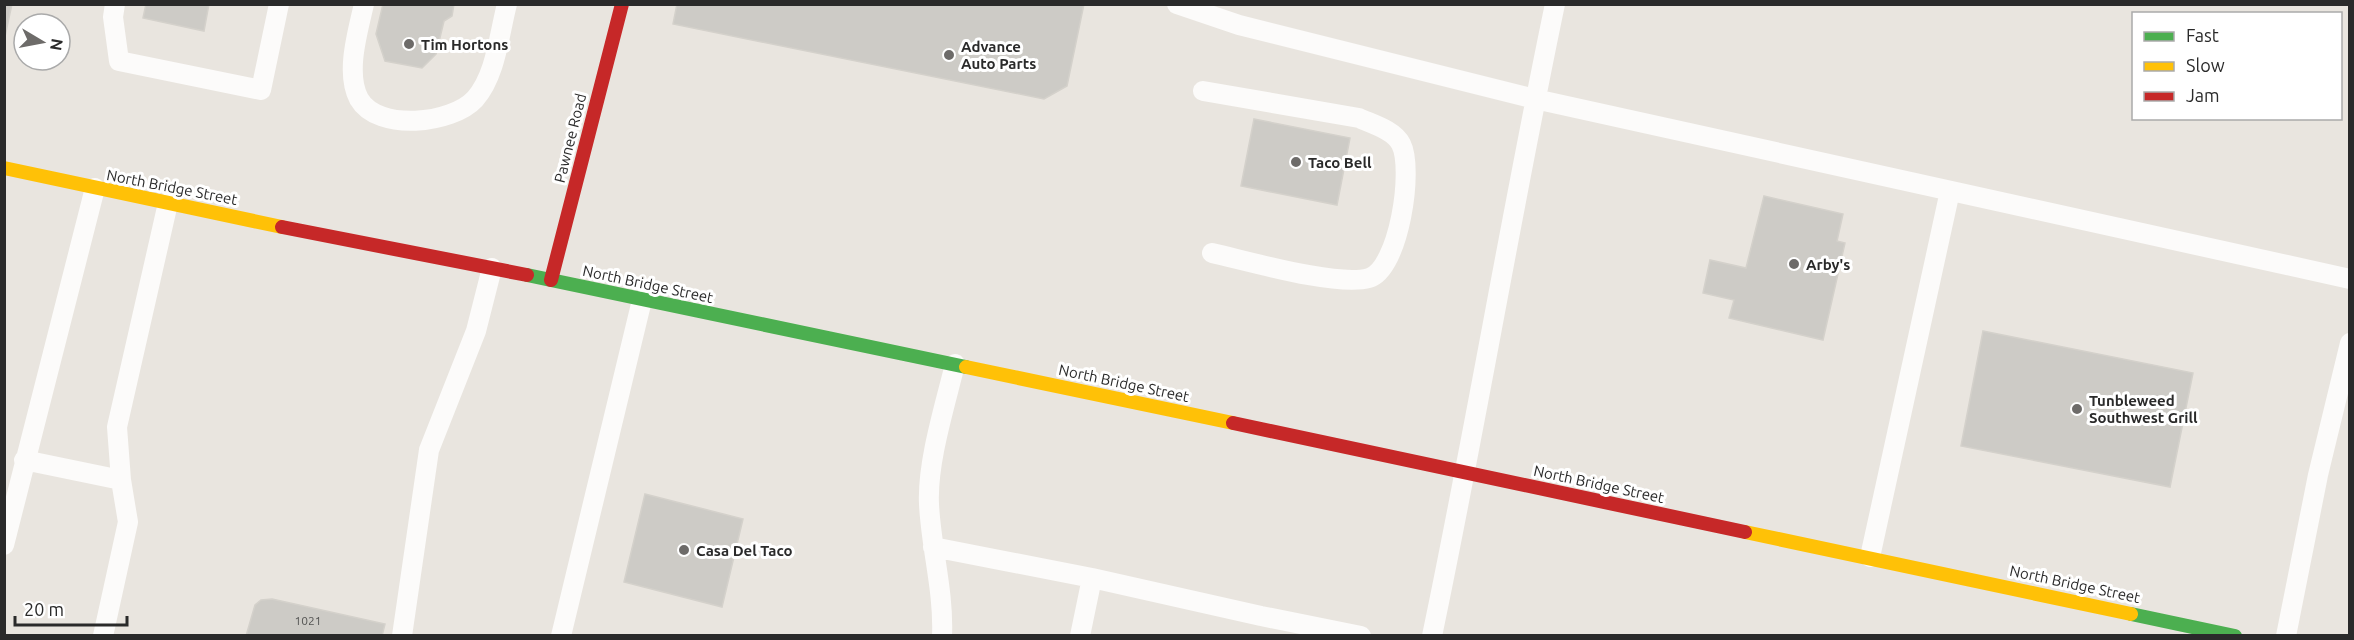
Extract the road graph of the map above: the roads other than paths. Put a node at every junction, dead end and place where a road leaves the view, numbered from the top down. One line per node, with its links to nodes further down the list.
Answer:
1 (115, 4): 2 (lane)
2 (279, 4)
3 (364, 4): 4 (lane)
4 (507, 4)
5 (622, 4): 17 (main road, Pawnee Road)
6 (1177, 4): 9 (lane)
7 (1555, 4): 9 (lane)
8 (1203, 91): 14 (lane)
9 (1535, 99): 12 (lane); 22 (lane)
10 (4, 168): 11 (main road, North Bridge Street)
11 (95, 188): 13 (main road, North Bridge Street); 21 (lane)
12 (1950, 190): 16 (lane); 26 (lane)
13 (168, 203): 15 (main road, North Bridge Street); 23 (lane)
14 (1212, 253)
15 (492, 268): 17 (main road, North Bridge Street); 30 (lane)
16 (2349, 279)
17 (550, 280): 18 (main road, North Bridge Street)
18 (642, 300): 20 (main road, North Bridge Street); 31 (lane)
19 (2349, 343): 37 (lane)
20 (955, 364): 22 (main road, North Bridge Street); 25 (lane)
21 (24, 460): 23 (lane); 24 (lane)
22 (1466, 473): 26 (main road, North Bridge Street); 35 (lane)
23 (121, 480): 29 (lane)
24 (4, 545)
25 (933, 547): 27 (lane); 32 (lane)
26 (1870, 557): 36 (main road, North Bridge Street)
27 (1092, 578): 28 (lane); 33 (lane)
28 (1259, 626): 34 (lane)
29 (103, 636)
30 (402, 636)
31 (561, 636)
32 (942, 636)
33 (1080, 636)
34 (1361, 636)
35 (1432, 636)
36 (2235, 636)
37 (2286, 636)

